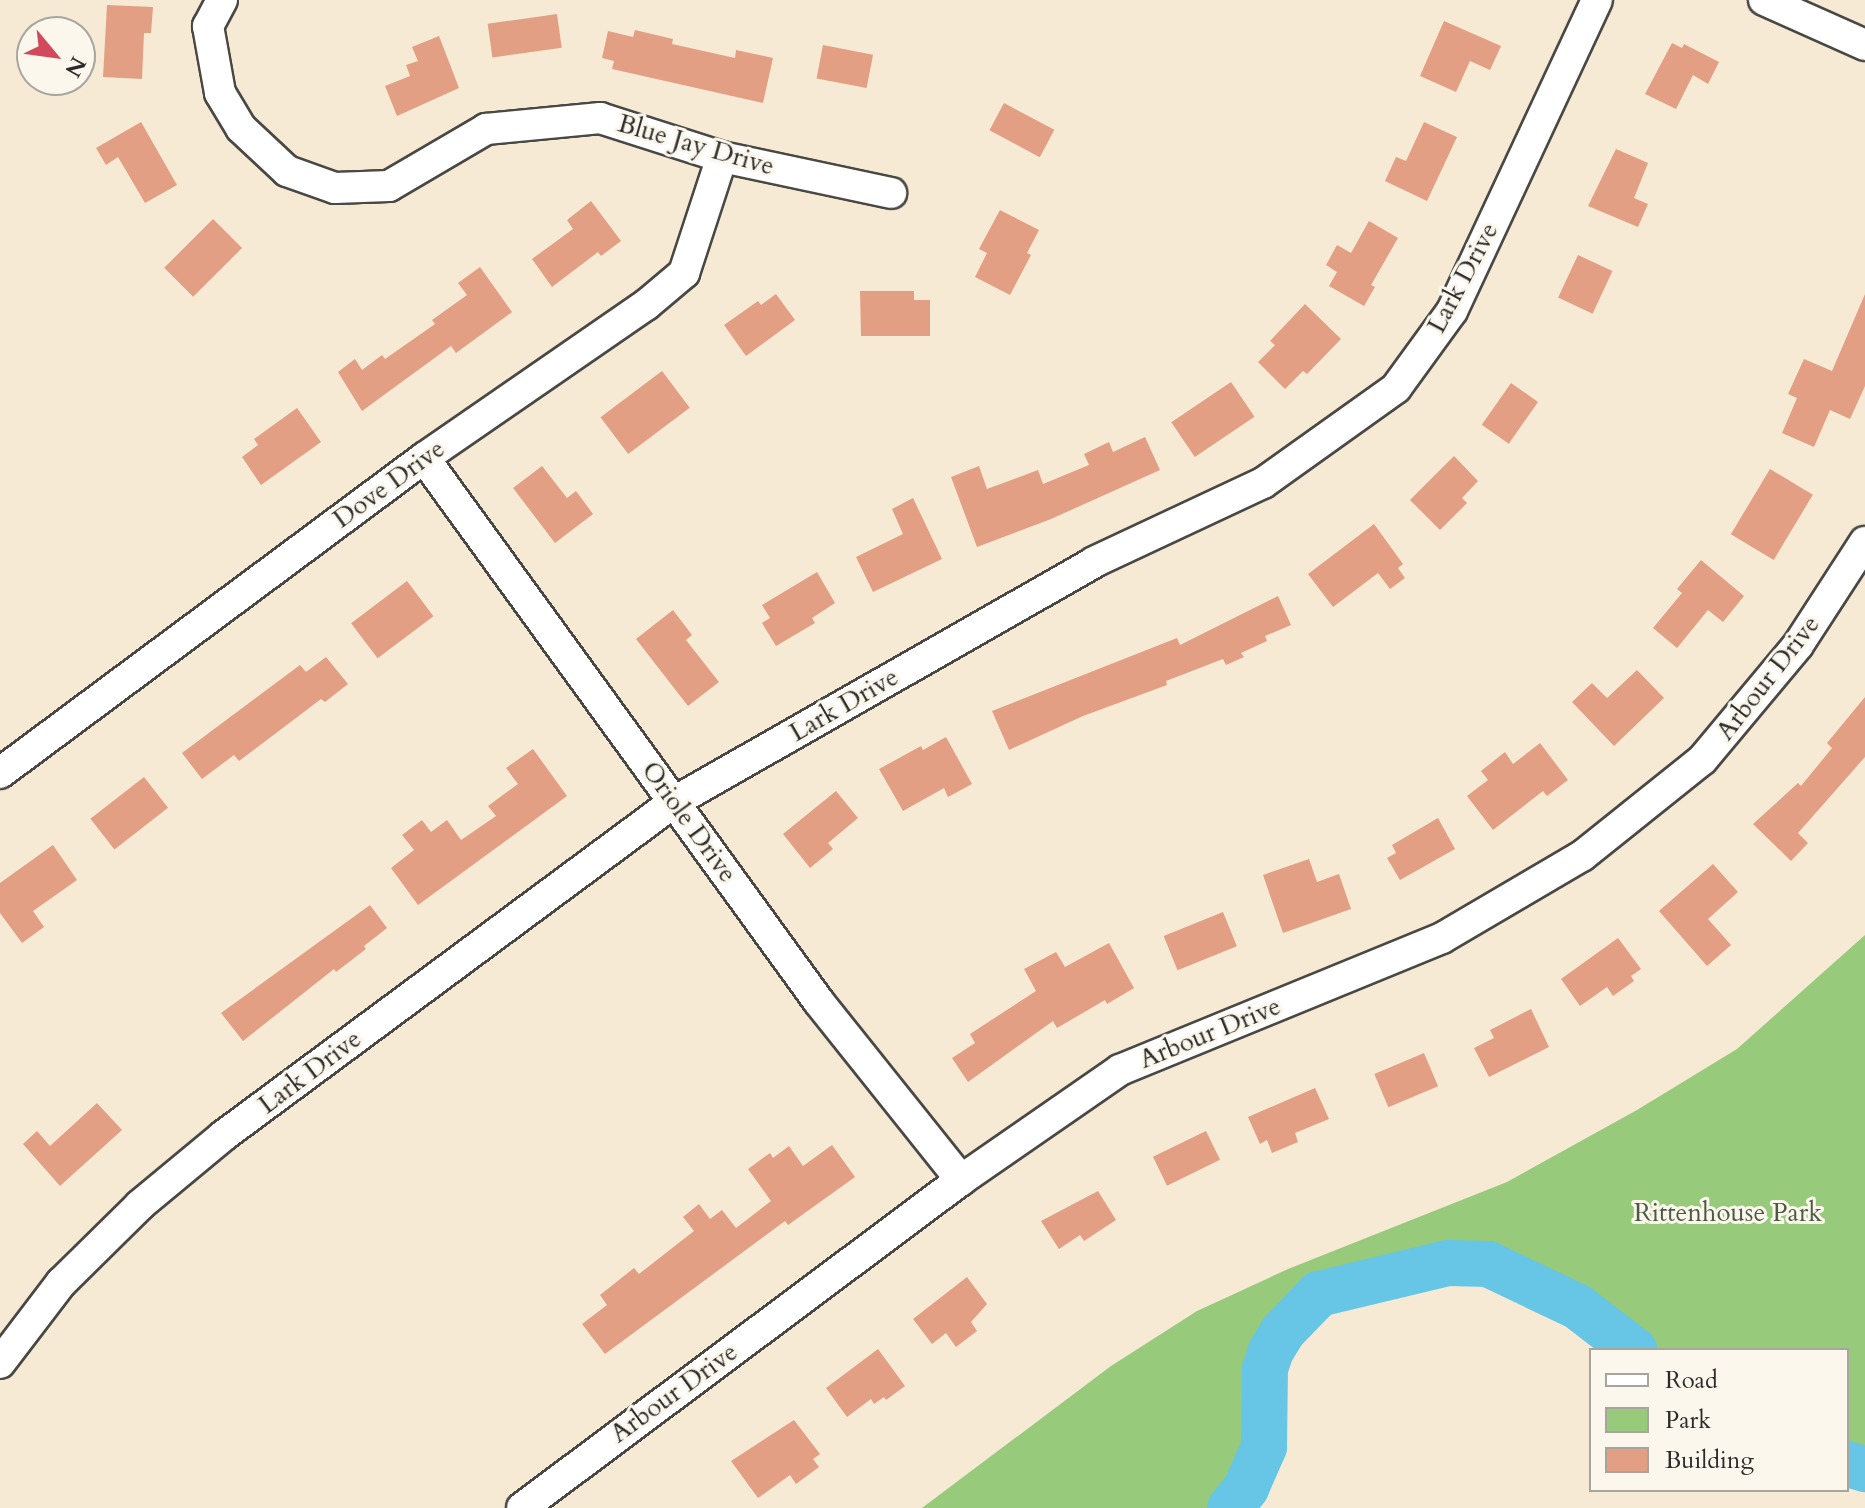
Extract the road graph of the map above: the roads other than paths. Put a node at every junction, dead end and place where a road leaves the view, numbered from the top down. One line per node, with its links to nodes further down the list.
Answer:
1 (222, 0): 5 (street, Blue Jay Drive)
2 (1597, 0): 10 (street, Lark Drive)
3 (1764, 0): 4 (street)
4 (1865, 45)
5 (722, 157): 6 (street, Blue Jay Drive); 7 (street, Dove Drive)
6 (891, 193)
7 (424, 458): 9 (street, Dove Drive); 10 (street, Oriole Drive)
8 (1865, 542): 11 (street, Arbour Drive)
9 (0, 773)
10 (674, 802): 11 (street, Oriole Drive); 12 (street, Lark Drive)
11 (961, 1180): 13 (street, Arbour Drive)
12 (0, 1363)
13 (522, 1508)

